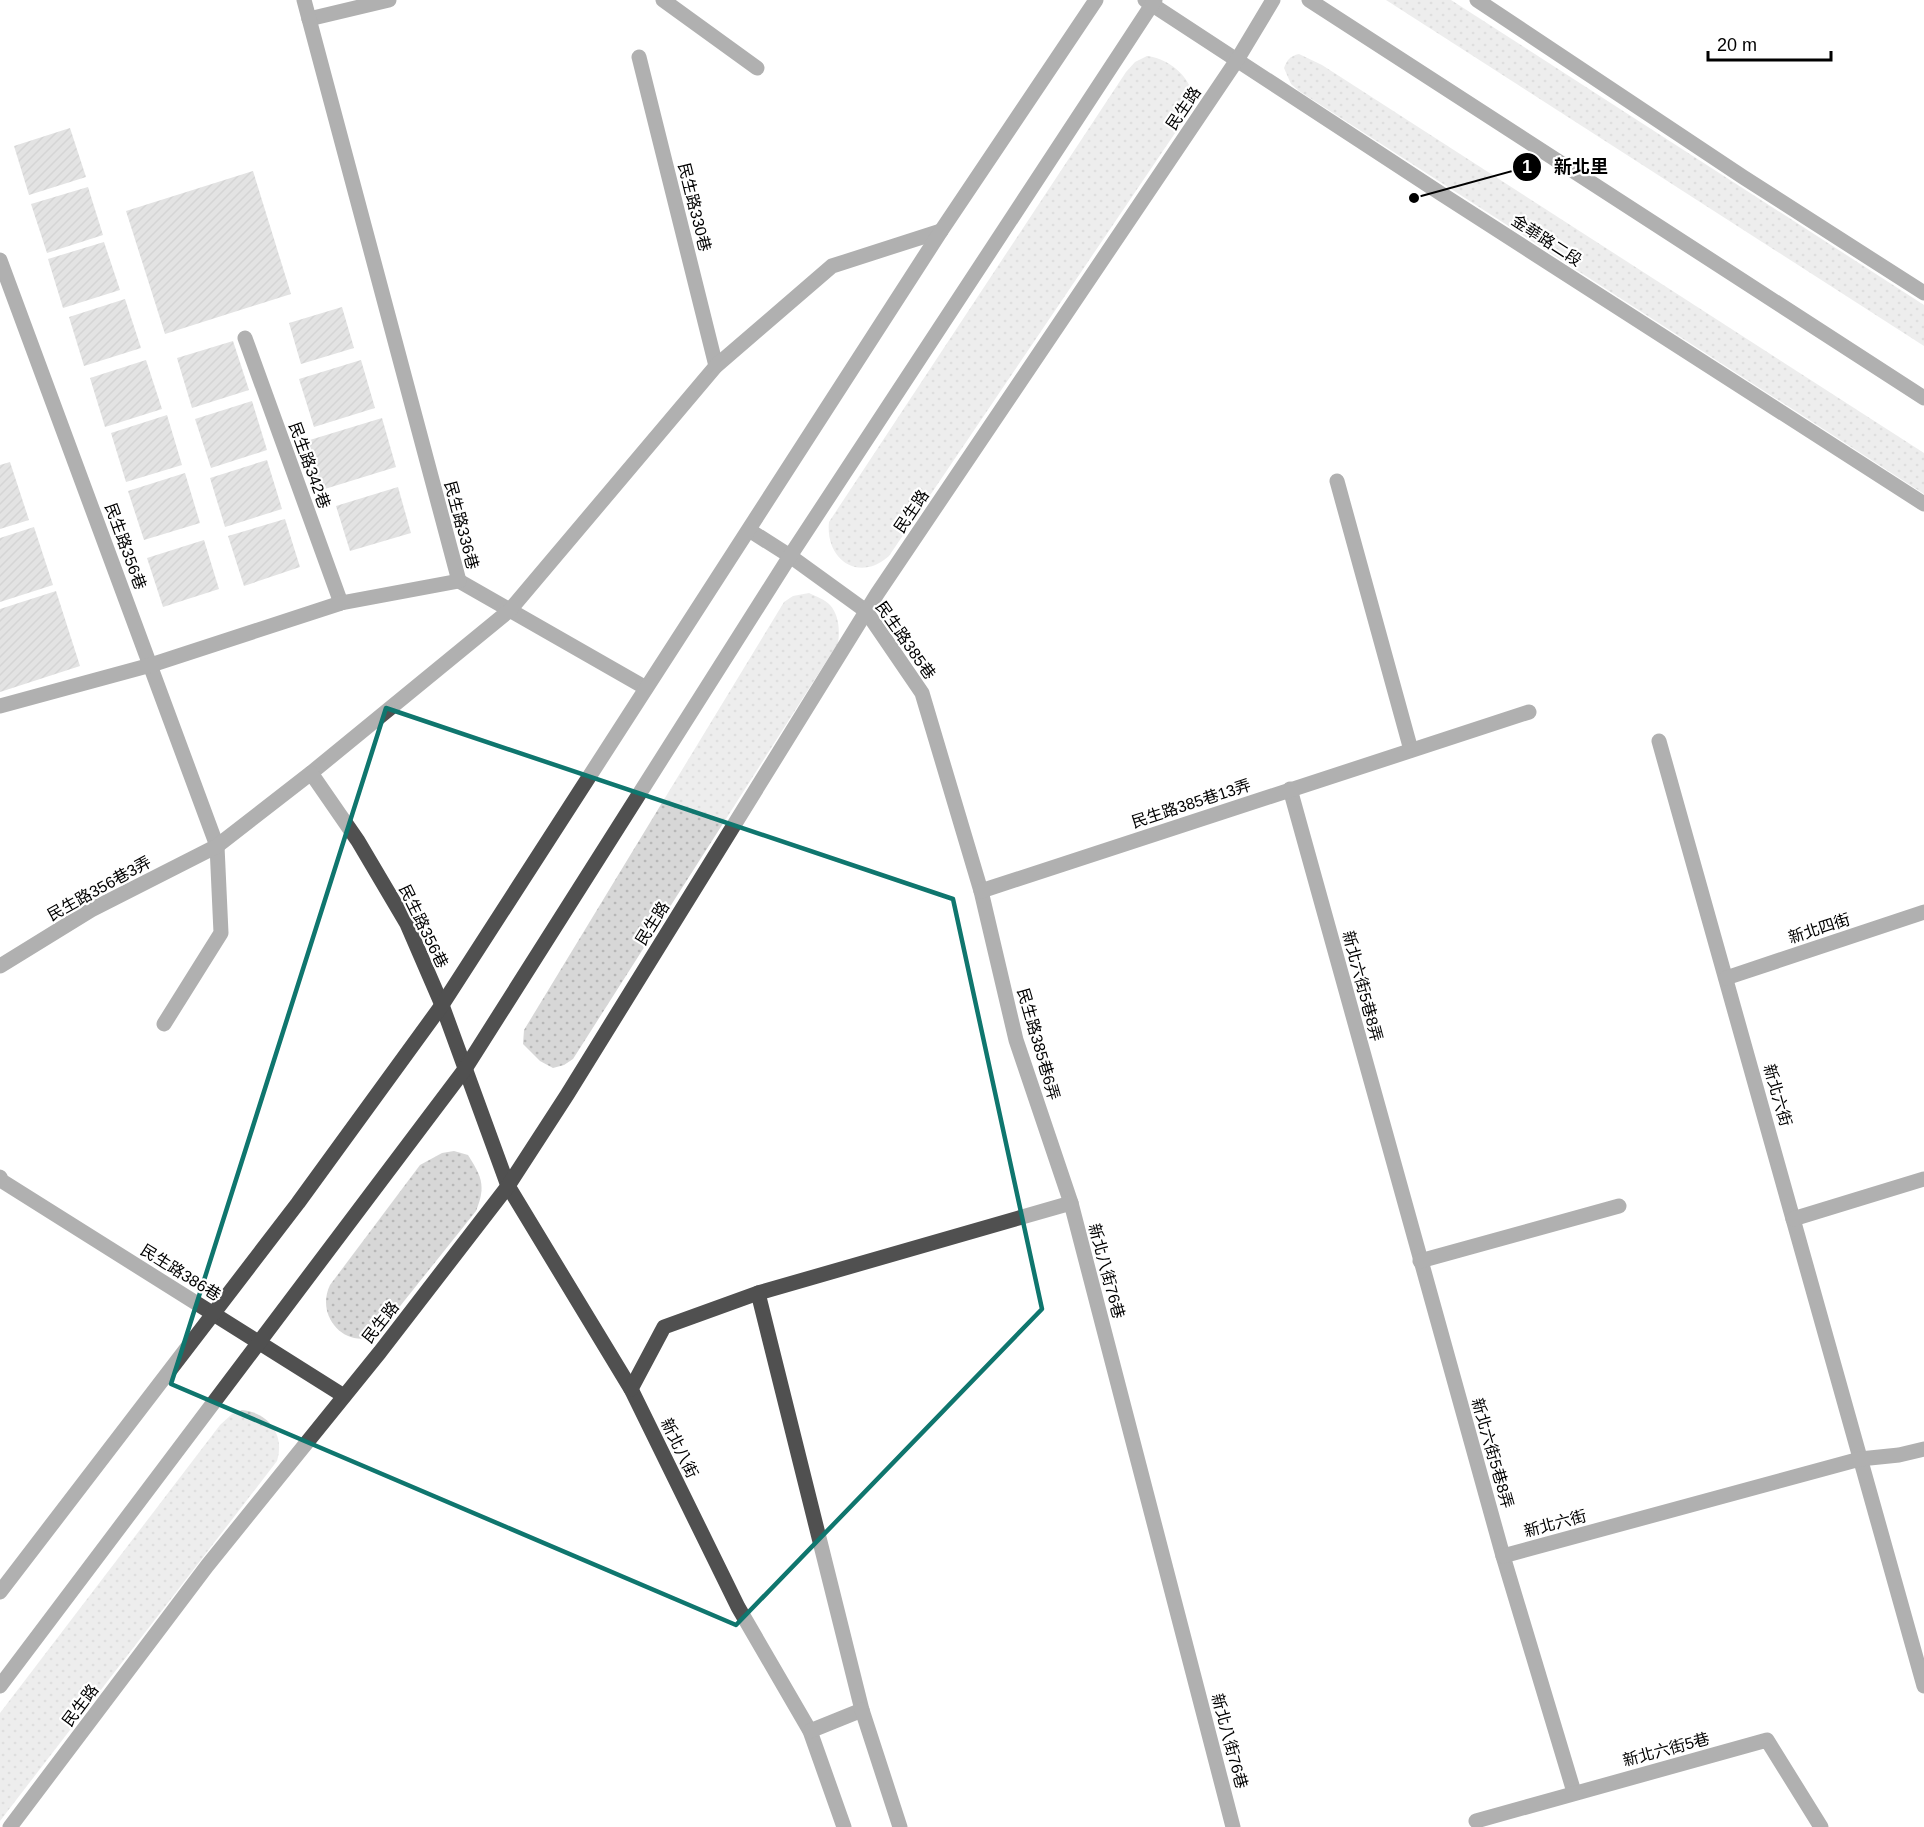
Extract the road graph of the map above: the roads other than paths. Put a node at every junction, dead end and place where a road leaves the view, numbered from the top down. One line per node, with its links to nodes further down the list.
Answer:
1 (304, 0): 9 (street, 民生路336巷)
2 (389, 0): 9 (street)
3 (663, 0): 12 (street)
4 (1096, 0): 13 (street)
5 (1273, 0): 11 (street, 民生路)
6 (1309, 0): 18 (street)
7 (1477, 0): 15 (street)
8 (1151, 2): 11 (street, 金華路二段); 22 (street)
9 (309, 19): 23 (street, 民生路336巷)
10 (639, 57): 17 (street, 民生路330巷)
11 (1237, 60): 20 (street, 金華路二段); 26 (street, 民生路)
12 (757, 68)
13 (941, 231): 17 (street); 21 (street)
14 (0, 260): 27 (street, 民生路356巷)
15 (1924, 293)
16 (244, 338): 24 (street, 民生路342巷)
17 (716, 366): 25 (street)
18 (1924, 398)
19 (1337, 481): 32 (street)
20 (1924, 504)
21 (749, 530): 22 (street, 民生路385巷); 28 (street)
22 (790, 556): 26 (street, 民生路385巷); 42 (street)
23 (459, 581): 24 (street, 民生路336巷); 25 (street)
24 (341, 603): 27 (street, 民生路336巷)
25 (510, 610): 28 (street); 33 (street)
26 (866, 611): 36 (street, 民生路385巷); 45 (street, 民生路)
27 (151, 665): 29 (street, 民生路336巷); 35 (street, 民生路356巷)
28 (646, 688): 40 (street)
29 (0, 706)
30 (1529, 712): 32 (street, 民生路385巷13弄)
31 (1659, 741): 39 (street, 新北六街)
32 (1412, 750): 34 (street, 民生路385巷13弄)
33 (311, 773): 35 (street); 40 (street, 民生路356巷)
34 (1290, 789): 36 (street, 民生路385巷13弄); 49 (street, 新北六街5巷8弄)
35 (217, 846): 38 (street, 民生路356巷3弄); 41 (street, 民生路356巷)
36 (981, 891): 46 (street, 民生路385巷6弄)
37 (1924, 912): 39 (street, 新北四街)
38 (0, 966)
39 (1726, 978): 48 (street, 新北六街)
40 (442, 1005): 42 (street, 民生路356巷); 51 (street)
41 (164, 1024)
42 (465, 1069): 45 (street, 民生路356巷); 52 (street)
43 (0, 1177): 51 (street, 民生路386巷)
44 (1924, 1179): 48 (street)
45 (508, 1186): 53 (street, 新北八街); 54 (street, 民生路)
46 (1071, 1203): 50 (street); 68 (street, 新北八街76巷)
47 (1619, 1206): 49 (street)
48 (1793, 1219): 56 (street, 新北六街)
49 (1420, 1262): 57 (street, 新北六街5巷8弄)
50 (758, 1293): 53 (street); 61 (street)
51 (213, 1314): 52 (street, 民生路386巷); 58 (street)
52 (258, 1342): 54 (street, 民生路386巷); 59 (street)
53 (631, 1389): 62 (street, 新北八街)
54 (344, 1396): 65 (street, 民生路)
55 (1924, 1449): 56 (street, 新北六街)
56 (1860, 1459): 57 (street, 新北六街); 60 (street, 新北六街)
57 (1503, 1556): 63 (street, 新北六街5巷8弄)
58 (0, 1592)
59 (0, 1686)
60 (1924, 1686)
61 (862, 1710): 62 (street); 67 (street)
62 (810, 1731): 66 (street, 新北八街)
63 (1574, 1792): 64 (street, 新北六街5巷); 69 (street, 新北六街5巷)
64 (1476, 1821)
65 (10, 1827)
66 (844, 1827)
67 (900, 1827)
68 (1233, 1827)
69 (1821, 1827)

